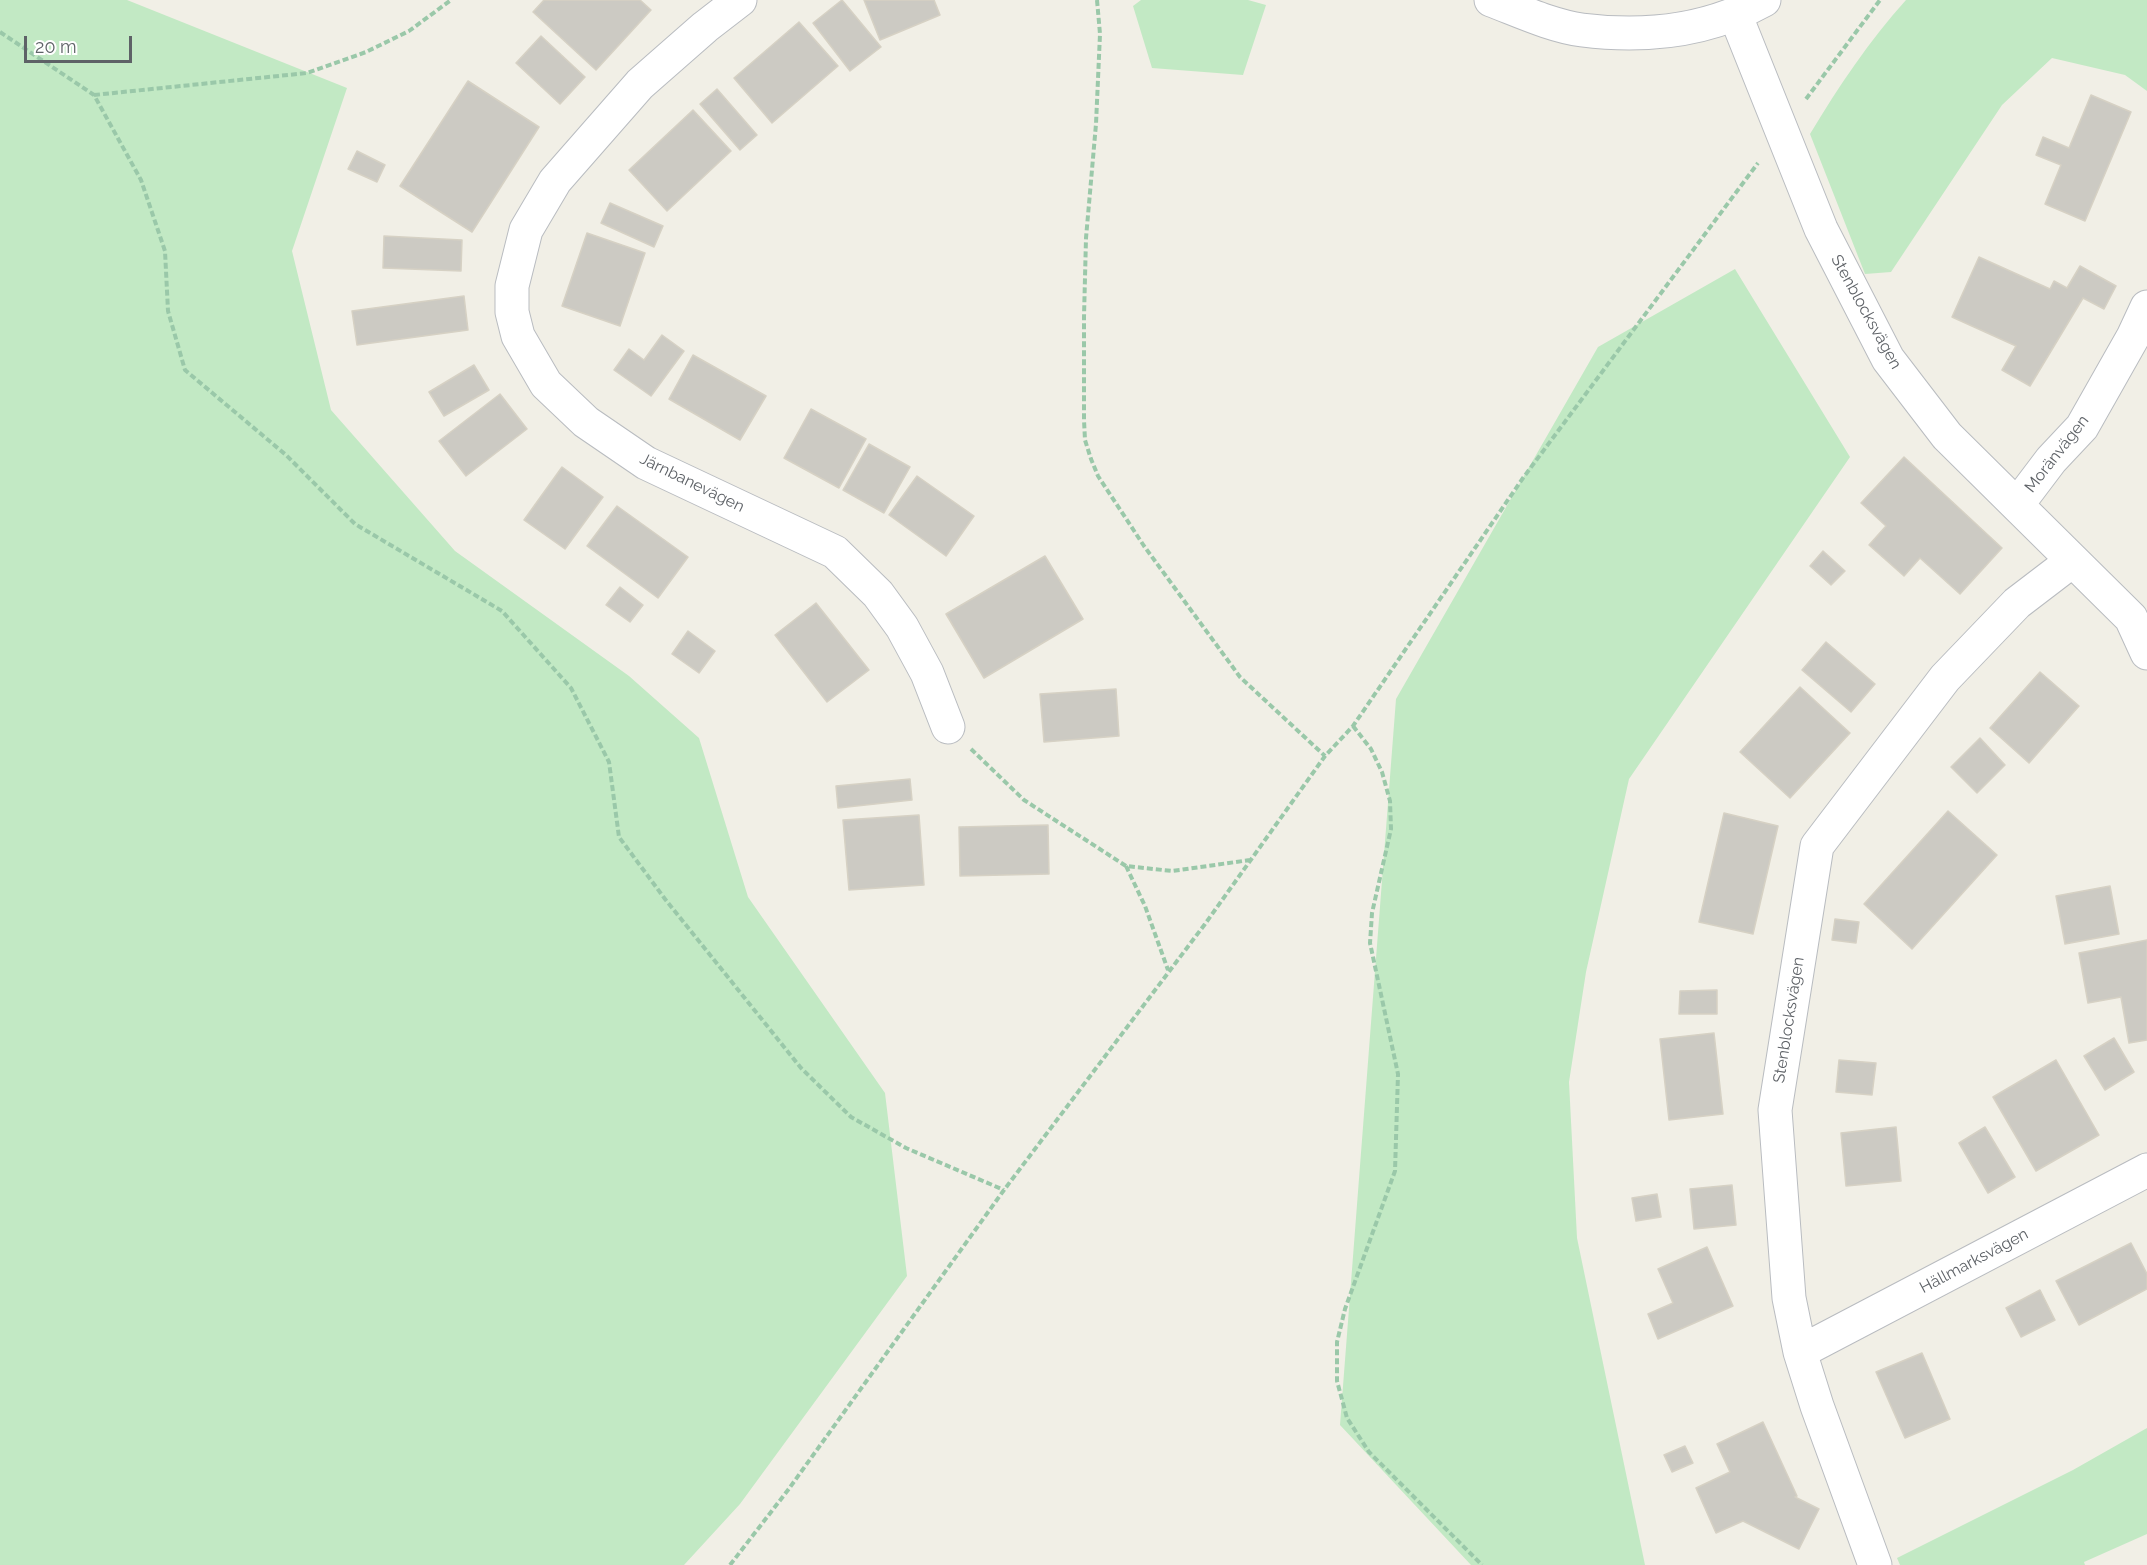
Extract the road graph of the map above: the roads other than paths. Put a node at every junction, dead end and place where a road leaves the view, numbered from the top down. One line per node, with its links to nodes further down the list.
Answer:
1 (740, 0): 9 (street, Järnbanevägen)
2 (1491, 0): 4 (street)
3 (1764, 0): 4 (street)
4 (1734, 15): 6 (street, Stenblocksvägen)
5 (2147, 307): 6 (street, Moränvägen)
6 (2017, 505): 7 (street, Stenblocksvägen)
7 (2072, 561): 8 (street, Stenblocksvägen); 11 (street, Stenblocksvägen)
8 (2147, 653)
9 (948, 727)
10 (2147, 1170): 11 (street, Hällmarksvägen)
11 (1800, 1352): 12 (street, Stenblocksvägen)
12 (1875, 1565)

